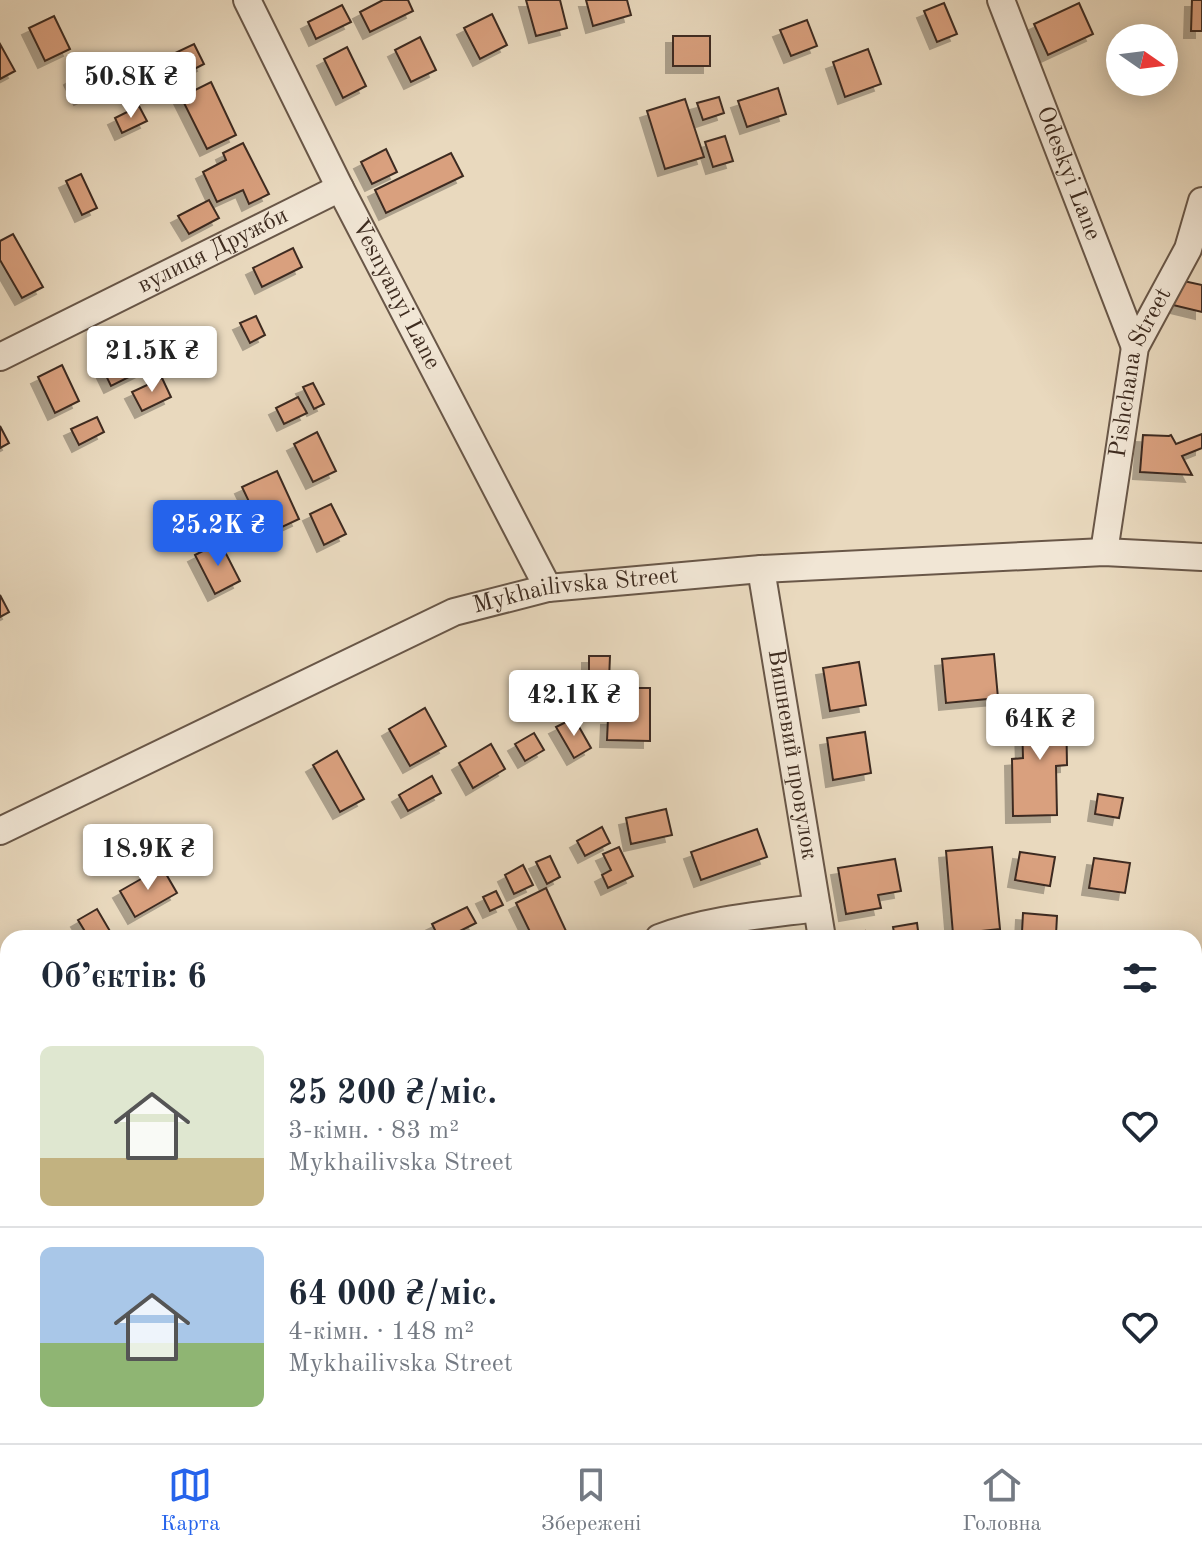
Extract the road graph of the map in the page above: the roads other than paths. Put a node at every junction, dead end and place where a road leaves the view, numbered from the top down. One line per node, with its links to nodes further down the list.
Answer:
1 (247, 0): 3 (street, Vesnyanyi Lane)
2 (1001, 0): 5 (street, Odeskyi Lane)
3 (340, 188): 6 (street, вулиця Дружби); 10 (street, Vesnyanyi Lane)
4 (1202, 201): 5 (street, Pishchana Street)
5 (1135, 347): 7 (street, Pishchana Street)
6 (0, 357)
7 (1104, 552): 8 (street, Mykhailivska Street); 9 (street, Mykhailivska Street)
8 (1202, 557)
9 (761, 569): 10 (street, Mykhailivska Street); 12 (street, Вишневий провулок)
10 (548, 588): 11 (street, Mykhailivska Street)
11 (0, 831)
12 (817, 908): 13 (street); 14 (street, Вишневий провулок)
13 (681, 930)
14 (821, 930)

